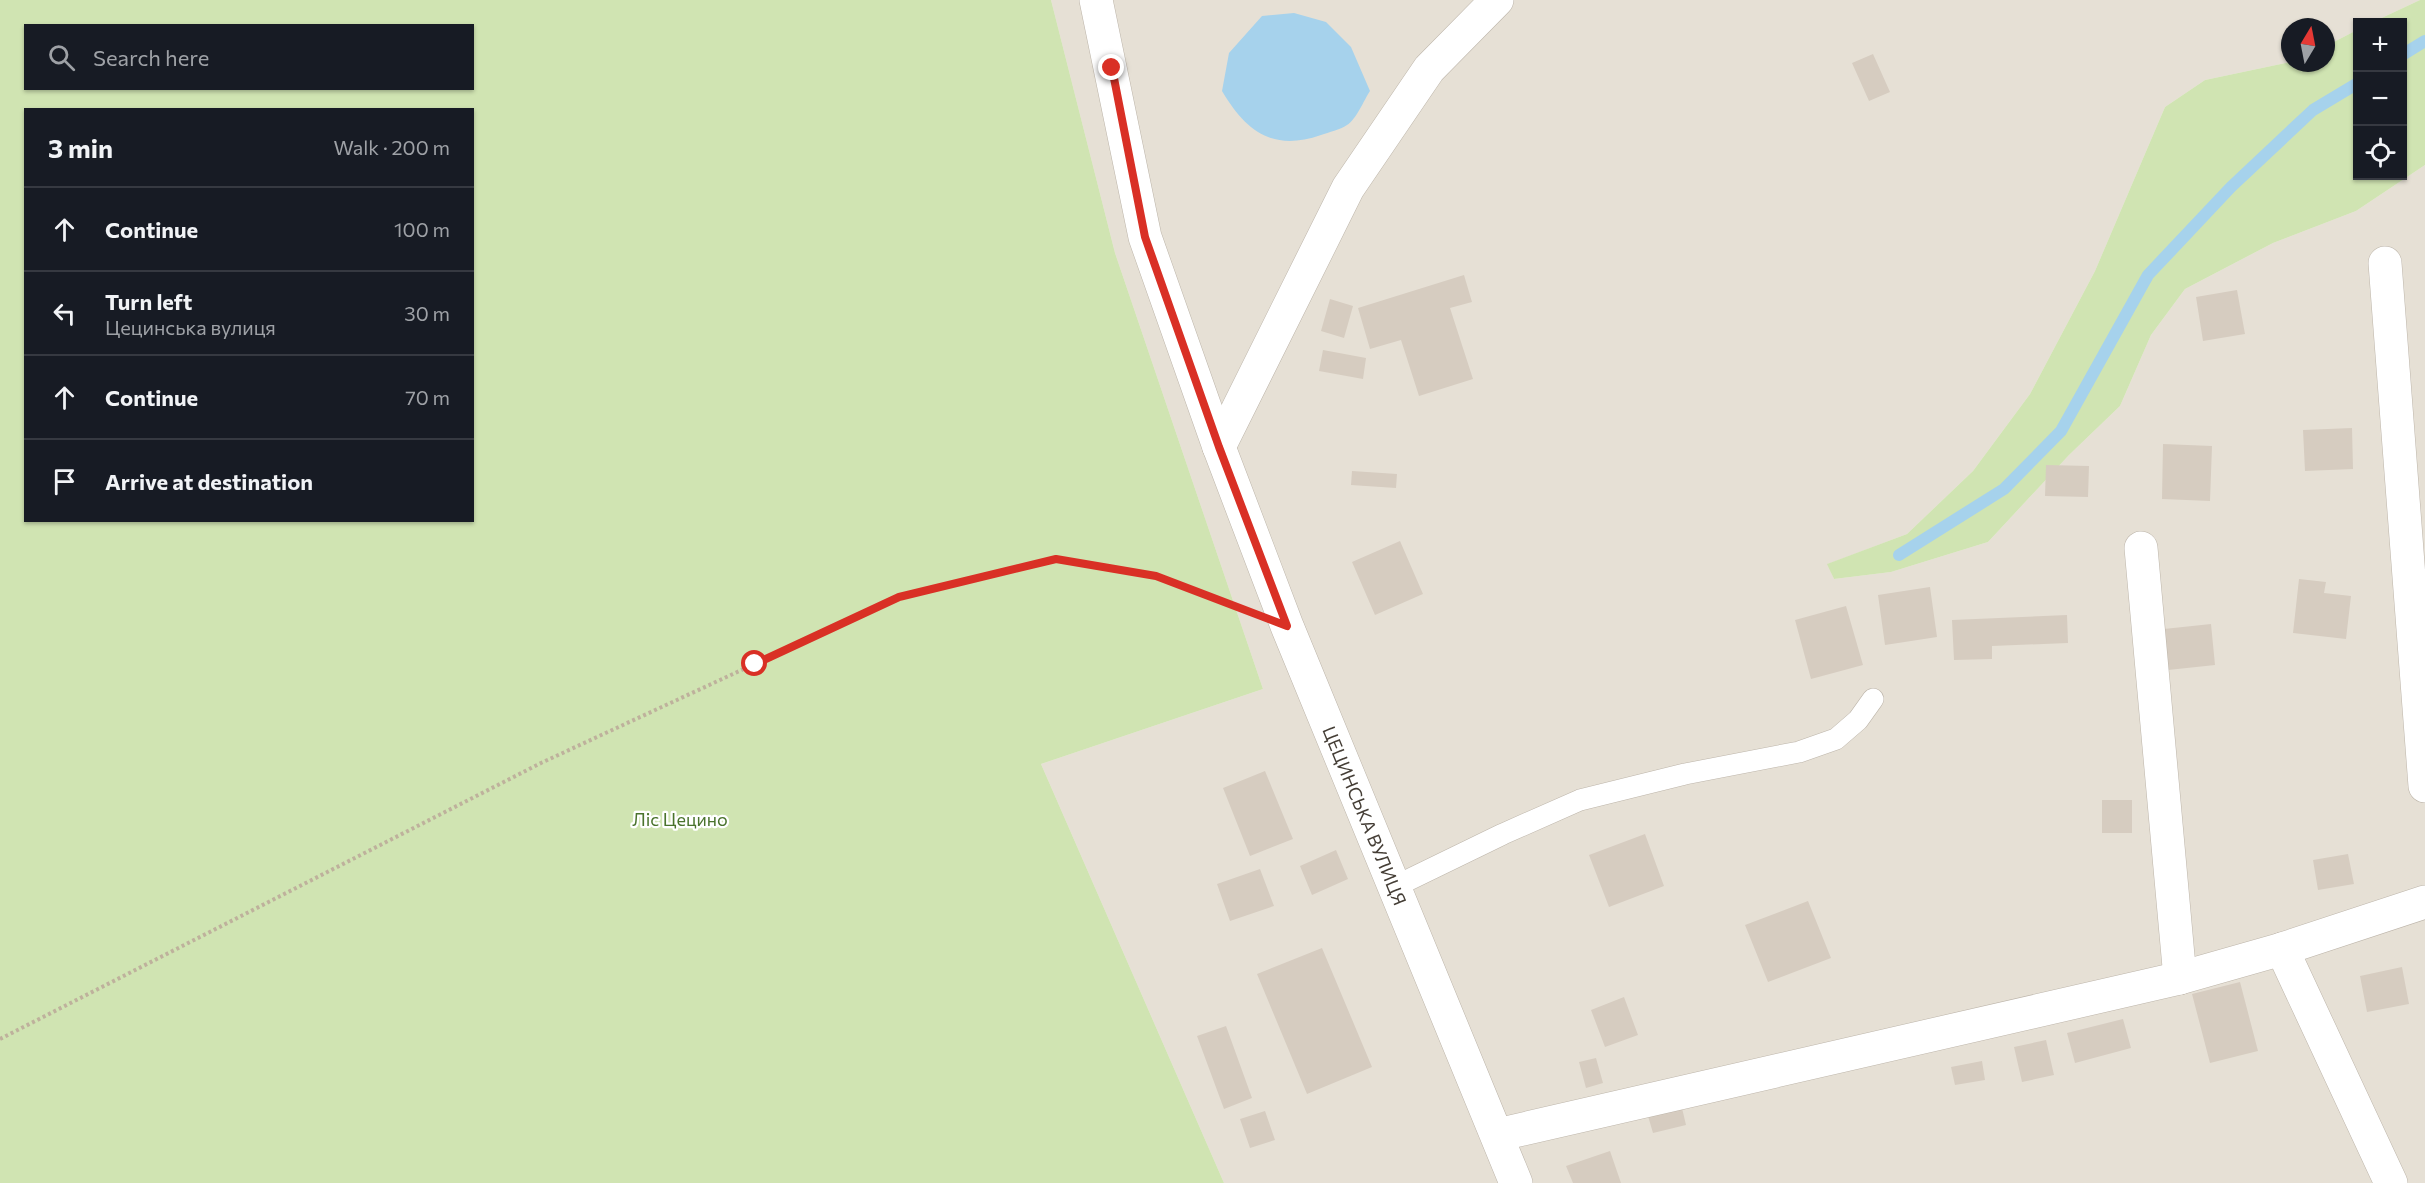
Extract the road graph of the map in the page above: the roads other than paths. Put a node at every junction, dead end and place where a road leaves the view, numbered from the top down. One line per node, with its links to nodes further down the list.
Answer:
1 (1096, 0): 4 (street, ЦЕЦИНСЬКА ВУЛИЦЯ)
2 (1497, 0): 4 (street)
3 (2385, 263): 7 (street)
4 (1219, 447): 8 (street, ЦЕЦИНСЬКА ВУЛИЦЯ)
5 (2141, 548): 11 (street)
6 (1874, 699): 8 (lane)
7 (2425, 786)
8 (1394, 887): 12 (street, ЦЕЦИНСЬКА ВУЛИЦЯ)
9 (2425, 902): 10 (street)
10 (2282, 949): 11 (street); 14 (street)
11 (2180, 978): 12 (street)
12 (1497, 1135): 13 (street, ЦЕЦИНСЬКА ВУЛИЦЯ)
13 (1516, 1183)
14 (2391, 1183)

